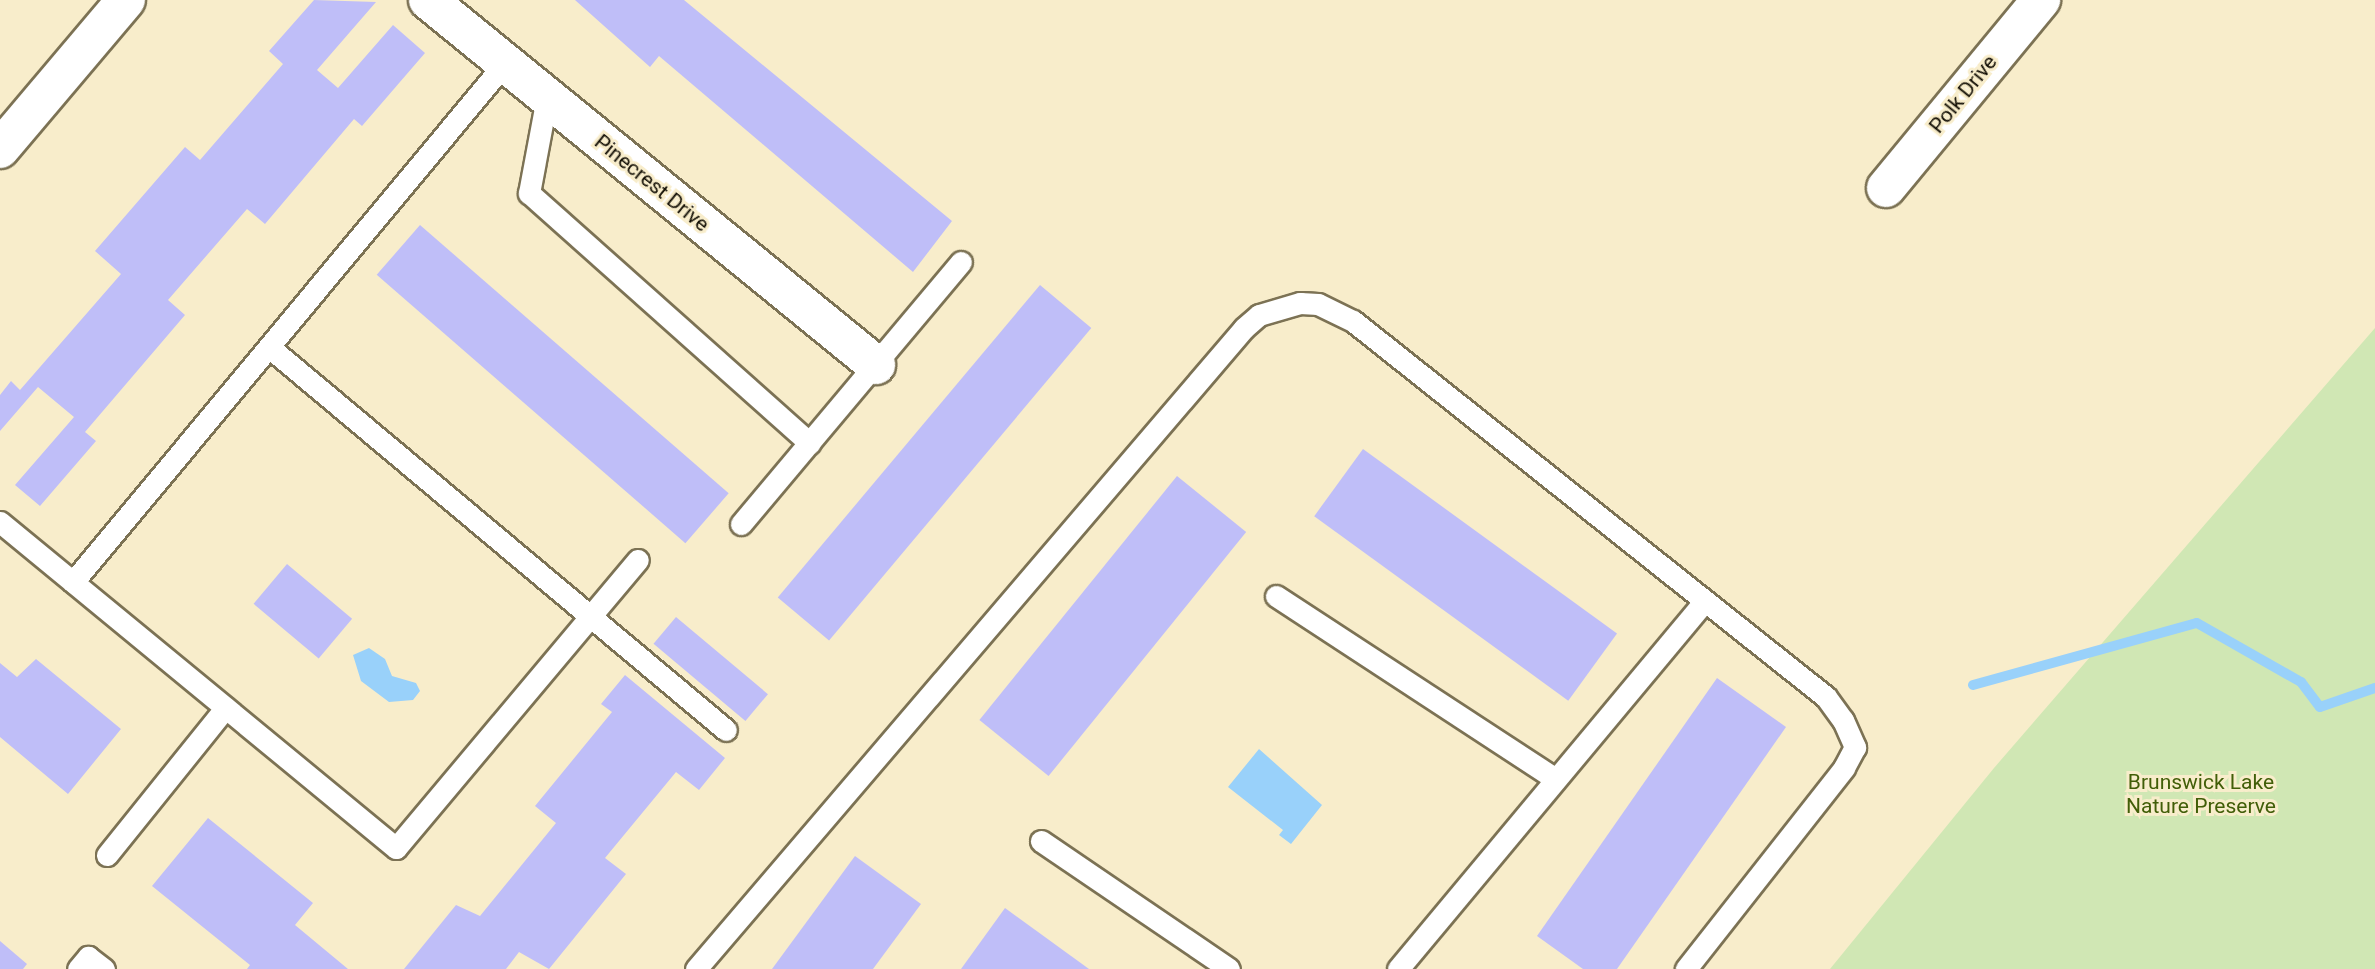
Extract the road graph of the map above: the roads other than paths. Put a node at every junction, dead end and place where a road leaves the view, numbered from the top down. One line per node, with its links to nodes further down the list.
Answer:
1 (126, 0): 6 (street)
2 (428, 0): 4 (street, Pinecrest Drive)
3 (2041, 0): 7 (street, Polk Drive)
4 (505, 63): 5 (street, Pinecrest Drive); 9 (lane)
5 (548, 97): 10 (street, Pinecrest Drive); 11 (lane)
6 (0, 149)
7 (1886, 188)
8 (961, 262): 10 (lane)
9 (268, 346): 15 (lane); 18 (lane)
10 (876, 365): 11 (lane)
11 (810, 443): 13 (lane)
12 (0, 522): 15 (lane)
13 (741, 524)
14 (638, 560): 18 (lane)
15 (73, 582): 19 (lane)
16 (1276, 596): 21 (lane)
17 (1705, 601): 21 (lane); 26 (lane); 29 (lane)
18 (590, 617): 19 (lane); 20 (lane)
19 (225, 708): 23 (lane)
20 (726, 730)
21 (1556, 779): 28 (lane)
22 (1041, 841): 27 (lane)
23 (107, 855)
24 (78, 969): 25 (lane)
25 (104, 969)
26 (696, 969)
27 (1229, 969)
28 (1398, 969)
29 (1686, 969)

